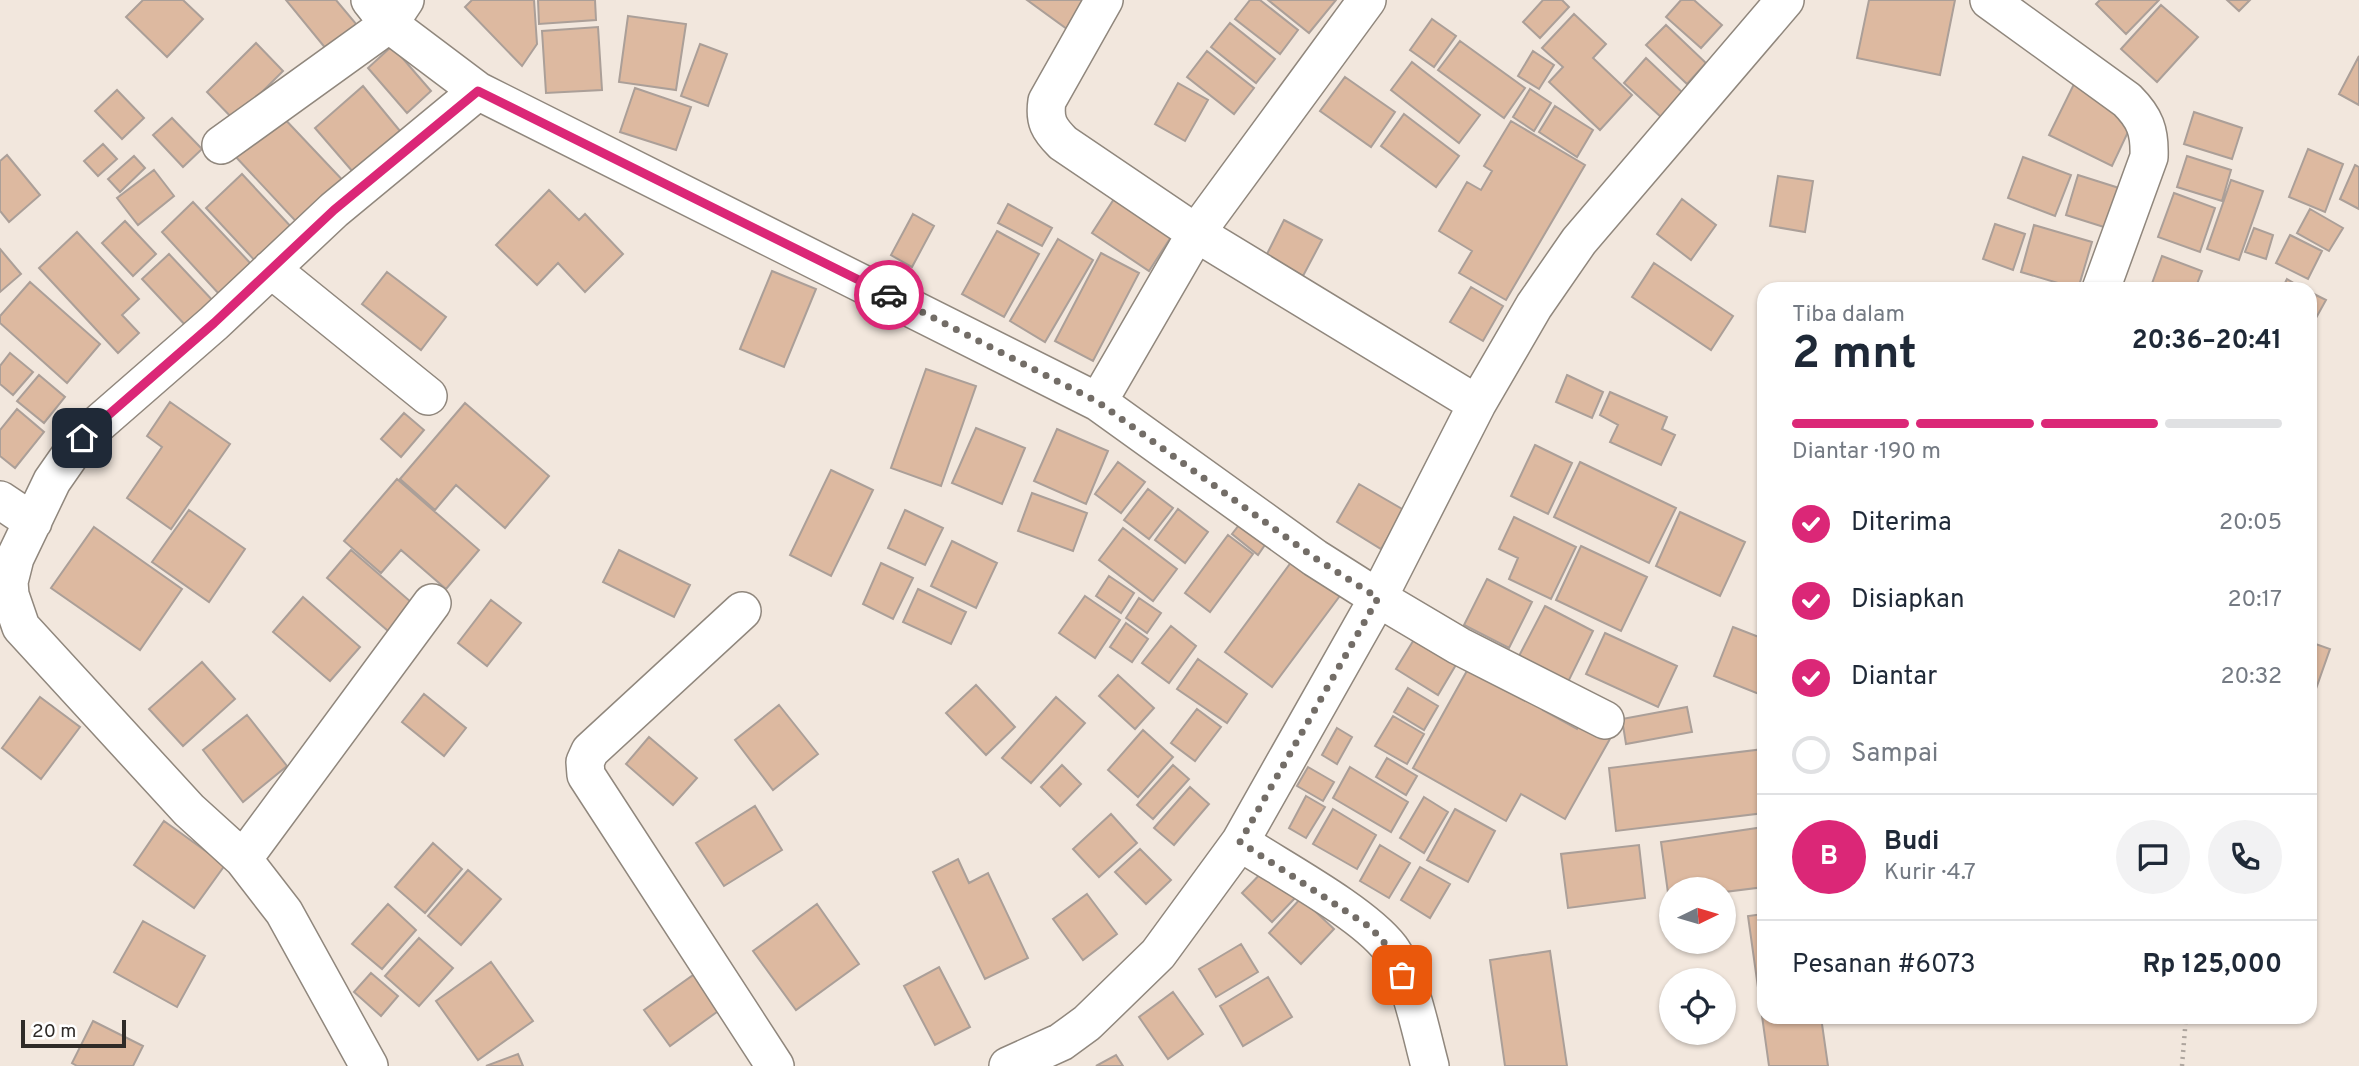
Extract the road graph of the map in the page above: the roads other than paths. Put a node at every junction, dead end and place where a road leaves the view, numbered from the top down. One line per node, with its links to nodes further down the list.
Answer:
1 (1104, 0): 8 (street)
2 (1367, 0): 8 (street)
3 (1785, 0): 13 (street)
4 (1990, 0): 10 (street)
5 (388, 8): 6 (street); 7 (street)
6 (478, 91): 9 (street); 12 (street)
7 (221, 145)
8 (1196, 233): 12 (street); 13 (street)
9 (271, 269): 11 (street); 15 (street)
10 (2104, 282)
11 (428, 396)
12 (1098, 402): 17 (street)
13 (1477, 404): 17 (street)
14 (0, 500): 15 (street)
15 (33, 522): 16 (street)
16 (6, 573): 22 (street)
17 (1378, 598): 20 (street); 21 (street)
18 (432, 603): 22 (street)
19 (742, 611): 24 (street)
20 (1605, 720)
21 (1240, 842): 25 (street); 26 (street)
22 (243, 859): 23 (street)
23 (369, 1066)
24 (775, 1066)
25 (1008, 1066)
26 (1430, 1066)

